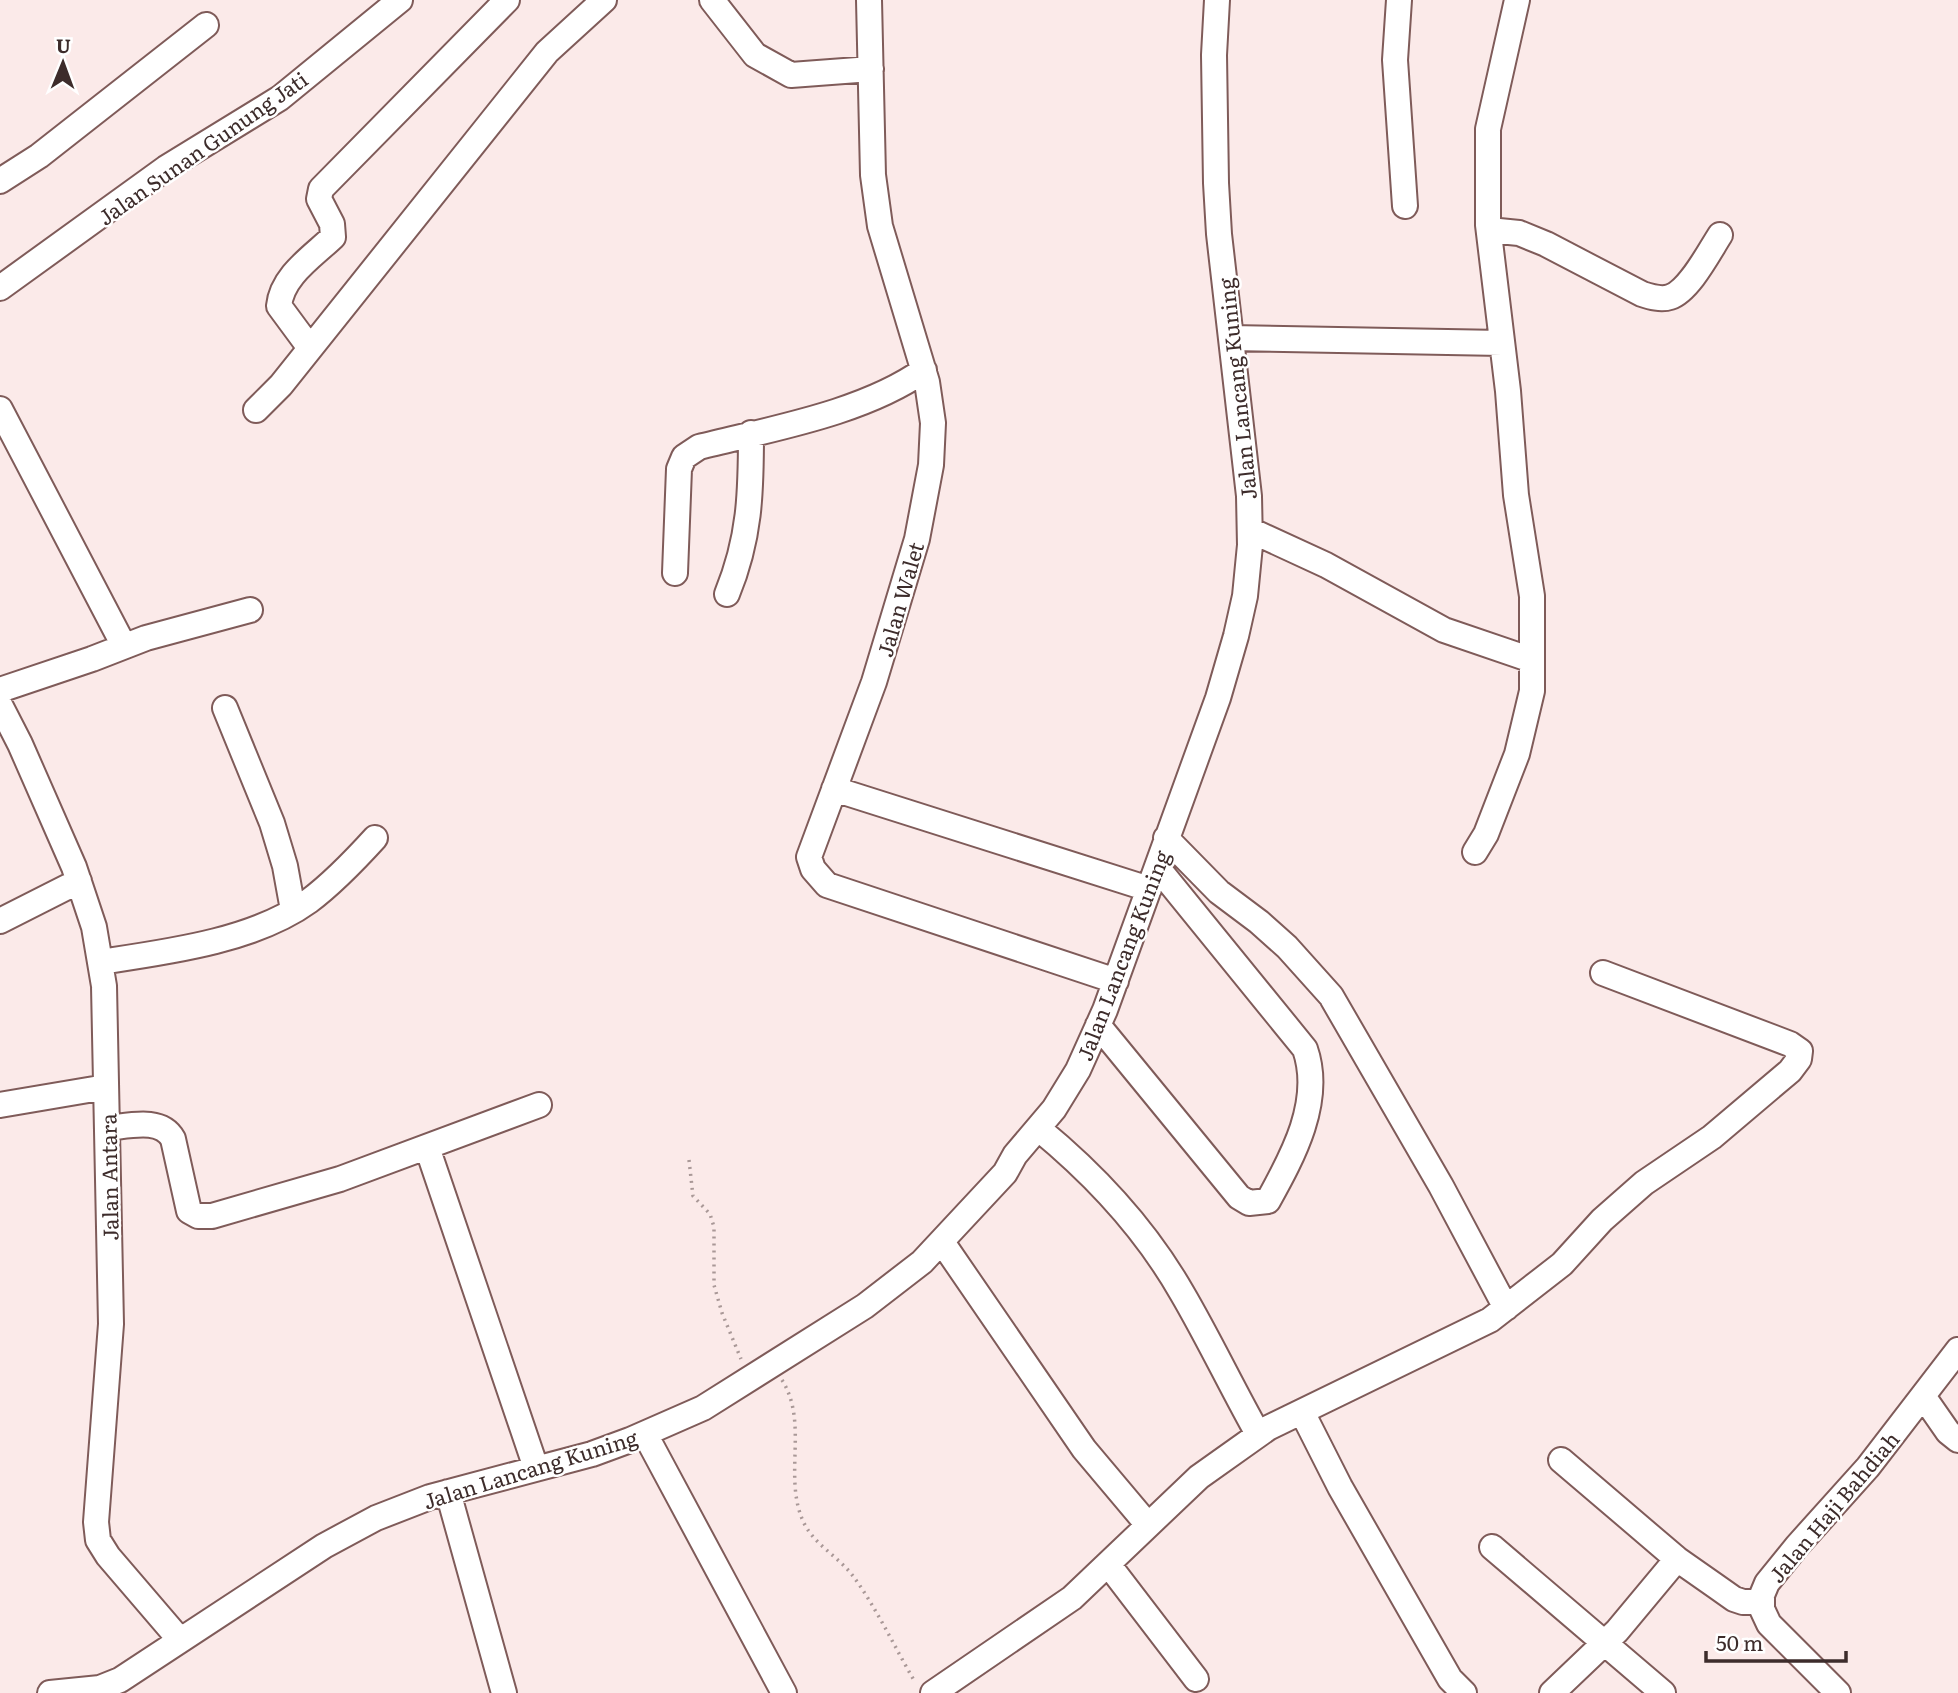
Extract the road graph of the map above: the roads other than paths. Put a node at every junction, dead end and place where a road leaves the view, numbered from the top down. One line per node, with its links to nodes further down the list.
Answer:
1 (400, 0): 15 (street, Jalan Sunan Gunung Jati)
2 (507, 0): 18 (street)
3 (604, 0): 18 (street)
4 (712, 0): 10 (street)
5 (869, 0): 10 (street, Jalan Walet)
6 (1217, 0): 16 (street, Jalan Lancang Kuning)
7 (1399, 0): 12 (street)
8 (1517, 0): 13 (street)
9 (206, 25): 11 (street)
10 (871, 69): 19 (street, Jalan Walet)
11 (0, 181)
12 (1405, 206)
13 (1489, 230): 14 (street); 17 (street)
14 (1720, 235)
15 (0, 288)
16 (1231, 338): 17 (street); 23 (street, Jalan Lancang Kuning)
17 (1502, 343): 28 (street)
18 (310, 348): 21 (street)
19 (924, 370): 22 (street); 32 (street, Jalan Walet)
20 (0, 409): 27 (street)
21 (256, 410)
22 (751, 433): 24 (street); 25 (street)
23 (1250, 530): 28 (street); 34 (street, Jalan Lancang Kuning)
24 (675, 573)
25 (727, 594)
26 (250, 610): 27 (street)
27 (124, 646): 29 (street)
28 (1532, 660): 35 (street)
29 (0, 690)
30 (0, 705): 37 (street, Jalan Antara)
31 (225, 709): 38 (street)
32 (834, 789): 36 (street); 42 (street, Jalan Walet)
33 (375, 838): 38 (street)
34 (1166, 838): 36 (street, Jalan Lancang Kuning); 51 (street)
35 (1475, 852)
36 (1153, 878): 42 (street, Jalan Lancang Kuning); 43 (street)
37 (79, 881): 39 (street); 40 (street, Jalan Antara)
38 (293, 910): 40 (street)
39 (0, 921)
40 (100, 962): 44 (street, Jalan Antara)
41 (1603, 973): 51 (street)
42 (1116, 981): 43 (street, Jalan Lancang Kuning)
43 (1098, 1025): 48 (street, Jalan Lancang Kuning)
44 (106, 1087): 45 (street); 47 (street, Jalan Antara)
45 (0, 1105)
46 (539, 1105): 49 (street)
47 (107, 1128): 49 (street); 66 (street, Jalan Antara)
48 (1039, 1129): 50 (street, Jalan Lancang Kuning); 56 (street)
49 (427, 1147): 59 (street)
50 (942, 1242): 55 (street, Jalan Lancang Kuning); 61 (street)
51 (1506, 1308): 54 (street)
52 (1958, 1350): 53 (street, Jalan Haji Bahdiah)
53 (1923, 1396): 57 (street); 65 (street, Jalan Haji Bahdiah)
54 (1302, 1412): 56 (street); 73 (street)
55 (645, 1434): 59 (street, Jalan Lancang Kuning); 72 (street)
56 (1258, 1434): 61 (street)
57 (1958, 1440)
58 (1561, 1460): 63 (street)
59 (536, 1468): 60 (street, Jalan Lancang Kuning)
60 (448, 1492): 66 (street, Jalan Lancang Kuning); 71 (street)
61 (1148, 1525): 64 (street)
62 (1492, 1547): 67 (street)
63 (1677, 1559): 65 (street); 67 (street)
64 (1108, 1564): 68 (street); 69 (street)
65 (1762, 1602): 76 (street, Jalan Haji Bahdiah)
66 (180, 1640): 70 (street, Jalan Lancang Kuning)
67 (1604, 1643): 74 (street); 75 (street)
68 (1196, 1679)
69 (926, 1692)
70 (50, 1693)
71 (504, 1693)
72 (784, 1693)
73 (1464, 1693)
74 (1552, 1693)
75 (1663, 1693)
76 (1838, 1693)

